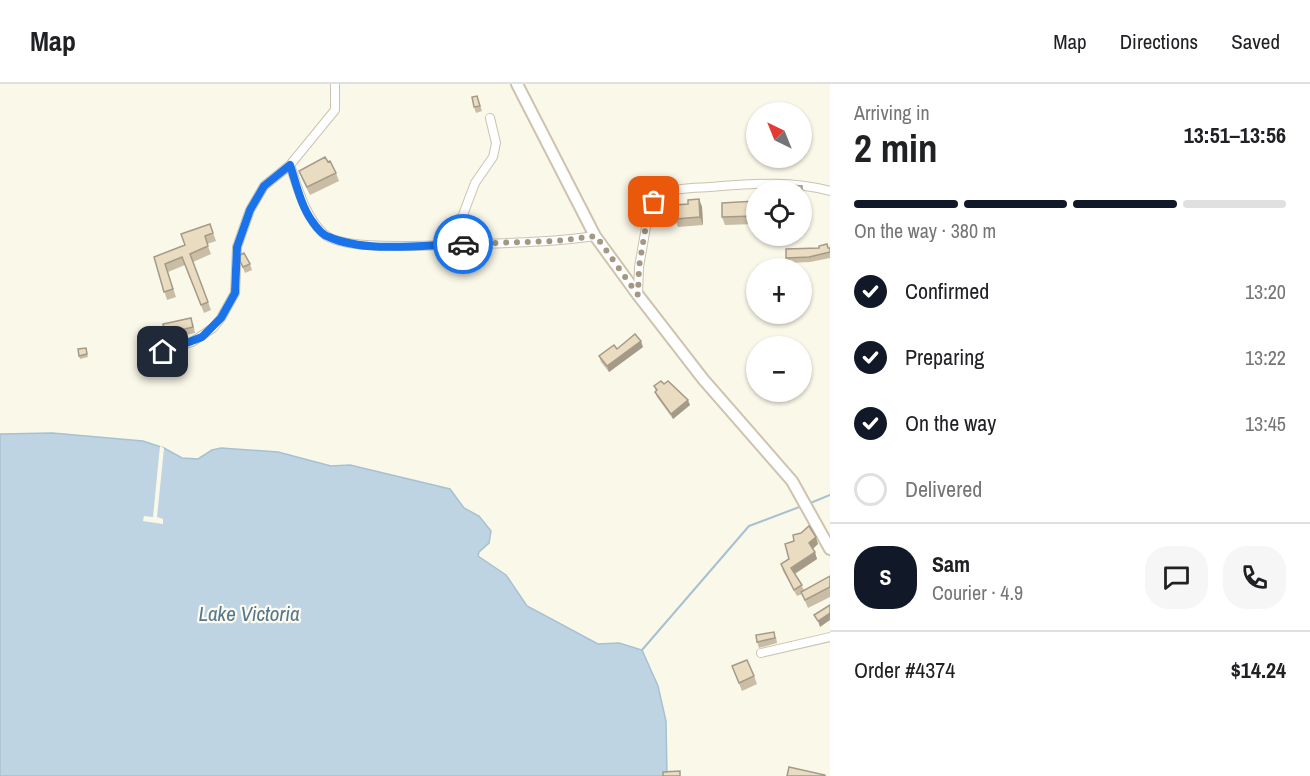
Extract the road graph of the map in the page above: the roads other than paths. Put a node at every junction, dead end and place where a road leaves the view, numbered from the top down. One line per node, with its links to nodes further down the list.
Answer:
1 (335, 84): 4 (street)
2 (517, 84): 6 (street)
3 (490, 118): 7 (street)
4 (290, 165): 7 (street); 9 (street)
5 (830, 191): 8 (street)
6 (596, 236): 7 (street); 8 (street)
7 (448, 245)
8 (638, 295): 10 (street)
9 (149, 356)
10 (830, 549)
11 (830, 637): 12 (street)
12 (761, 653)

